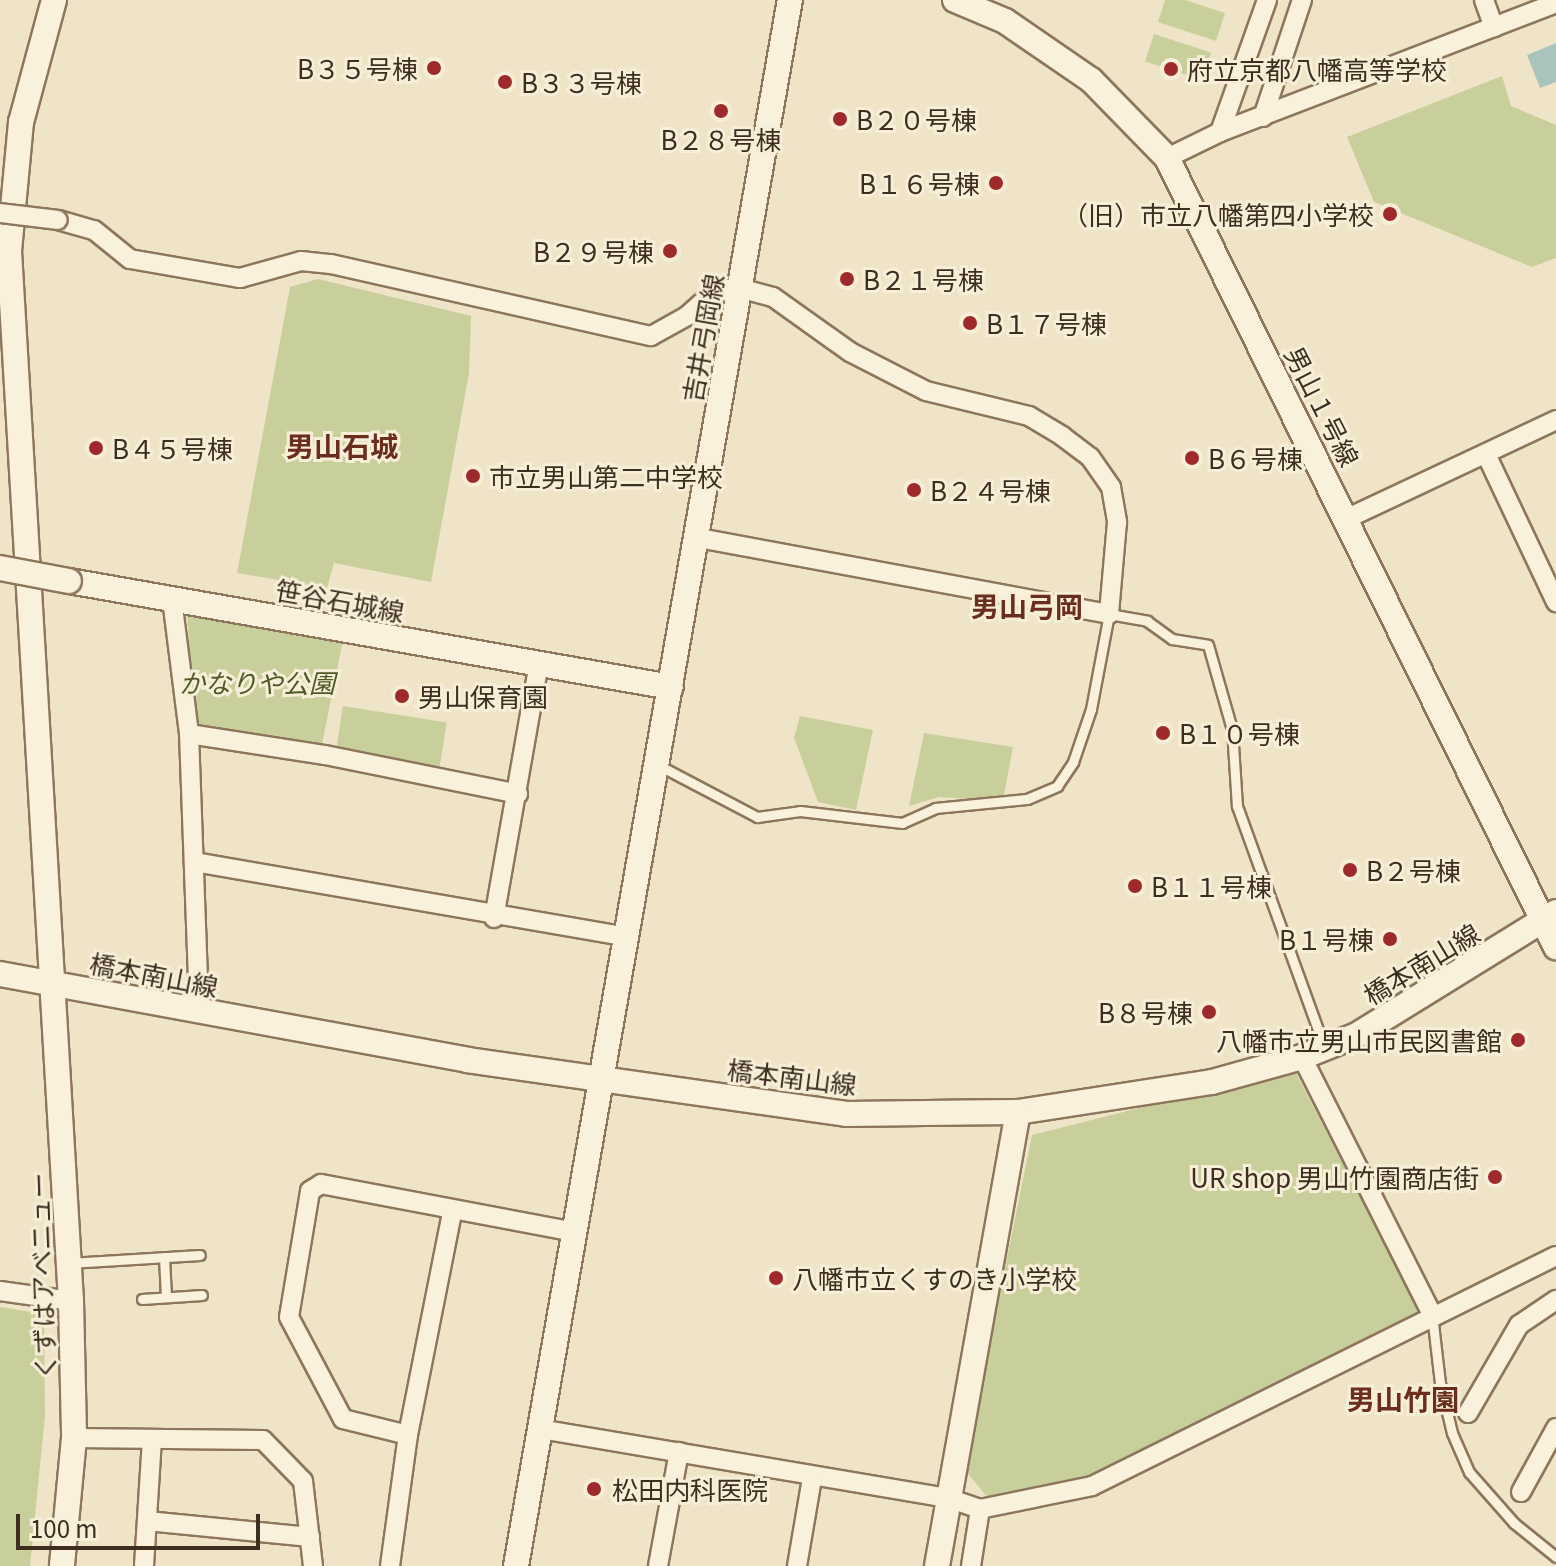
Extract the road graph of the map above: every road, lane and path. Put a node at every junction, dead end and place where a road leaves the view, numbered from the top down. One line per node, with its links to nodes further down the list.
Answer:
1 (54, 0): 34 (street, くずはアベニュー)
2 (790, 0): 13 (street, 吉井弓岡線)
3 (955, 0): 11 (street, 男山１号線)
4 (1267, 0): 10 (street)
5 (1302, 0): 9 (street)
6 (1484, 0): 8 (street)
7 (1556, 3): 8 (street)
8 (1494, 27): 9 (street)
9 (1263, 117): 10 (street)
10 (1220, 132): 11 (street)
11 (1167, 158): 16 (street, 男山１号線)
12 (0, 213): 13 (street, bridge)
13 (739, 288): 17 (street, 吉井弓岡線); 22 (street)
14 (1556, 420): 15 (street)
15 (1486, 454): 16 (street); 19 (street)
16 (1348, 518): 29 (street, 男山１号線)
17 (694, 537): 22 (street); 24 (street, 吉井弓岡線)
18 (0, 568): 20 (street, 笹谷石城線, bridge)
19 (1550, 574): 21 (street)
20 (172, 599): 23 (street, 笹谷石城線); 25 (street)
21 (1556, 602)
22 (1109, 614): 26 (lane); 36 (lane)
23 (539, 663): 24 (street, 笹谷石城線); 27 (street)
24 (671, 687): 26 (street, 吉井弓岡線)
25 (189, 734): 27 (street); 28 (street)
26 (657, 764): 31 (street, 吉井弓岡線)
27 (518, 794): 30 (street)
28 (194, 862): 30 (street); 35 (street)
29 (1550, 916): 32 (street, 男山１号線); 36 (street, 橋本南山線)
30 (494, 918): 31 (street)
31 (627, 937): 37 (street, 吉井弓岡線)
32 (1556, 947)
33 (0, 974): 34 (street, 橋本南山線)
34 (56, 984): 35 (street, 橋本南山線); 44 (street, くずはアベニュー)
35 (199, 1013): 37 (street, 橋本南山線)
36 (1313, 1052): 38 (street, 橋本南山線); 51 (street)
37 (603, 1079): 38 (street, 橋本南山線); 40 (street, 吉井弓岡線)
38 (1018, 1112): 61 (street)
39 (452, 1213): 40 (street); 55 (street); 55 (street)
40 (575, 1232): 54 (street, 吉井弓岡線)
41 (200, 1255): 43 (lane)
42 (1556, 1256): 51 (street)
43 (164, 1257): 44 (lane); 47 (lane)
44 (69, 1263): 50 (street, くずはアベニュー)
45 (0, 1291): 50 (street)
46 (202, 1295): 47 (lane)
47 (166, 1297): 48 (lane)
48 (142, 1299)
49 (1556, 1300): 52 (street)
50 (71, 1301): 56 (street, くずはアベニュー)
51 (1432, 1314): 62 (street); 65 (lane)
52 (1468, 1413)
53 (1556, 1428): 60 (street)
54 (540, 1429): 58 (street); 70 (street, 吉井弓岡線)
55 (408, 1435): 69 (street)
56 (74, 1438): 57 (street); 66 (street, くずはアベニュー)
57 (152, 1439): 63 (street); 64 (street)
58 (679, 1452): 59 (street); 71 (street)
59 (812, 1478): 61 (street); 72 (street)
60 (1521, 1492)
61 (948, 1498): 62 (street); 73 (street)
62 (980, 1509): 74 (street)
63 (147, 1521): 64 (street); 67 (street)
64 (310, 1537): 68 (street)
65 (1556, 1557)
66 (62, 1566)
67 (144, 1566)
68 (313, 1566)
69 (390, 1566)
70 (516, 1566)
71 (658, 1566)
72 (797, 1566)
73 (937, 1566)
74 (971, 1566)

